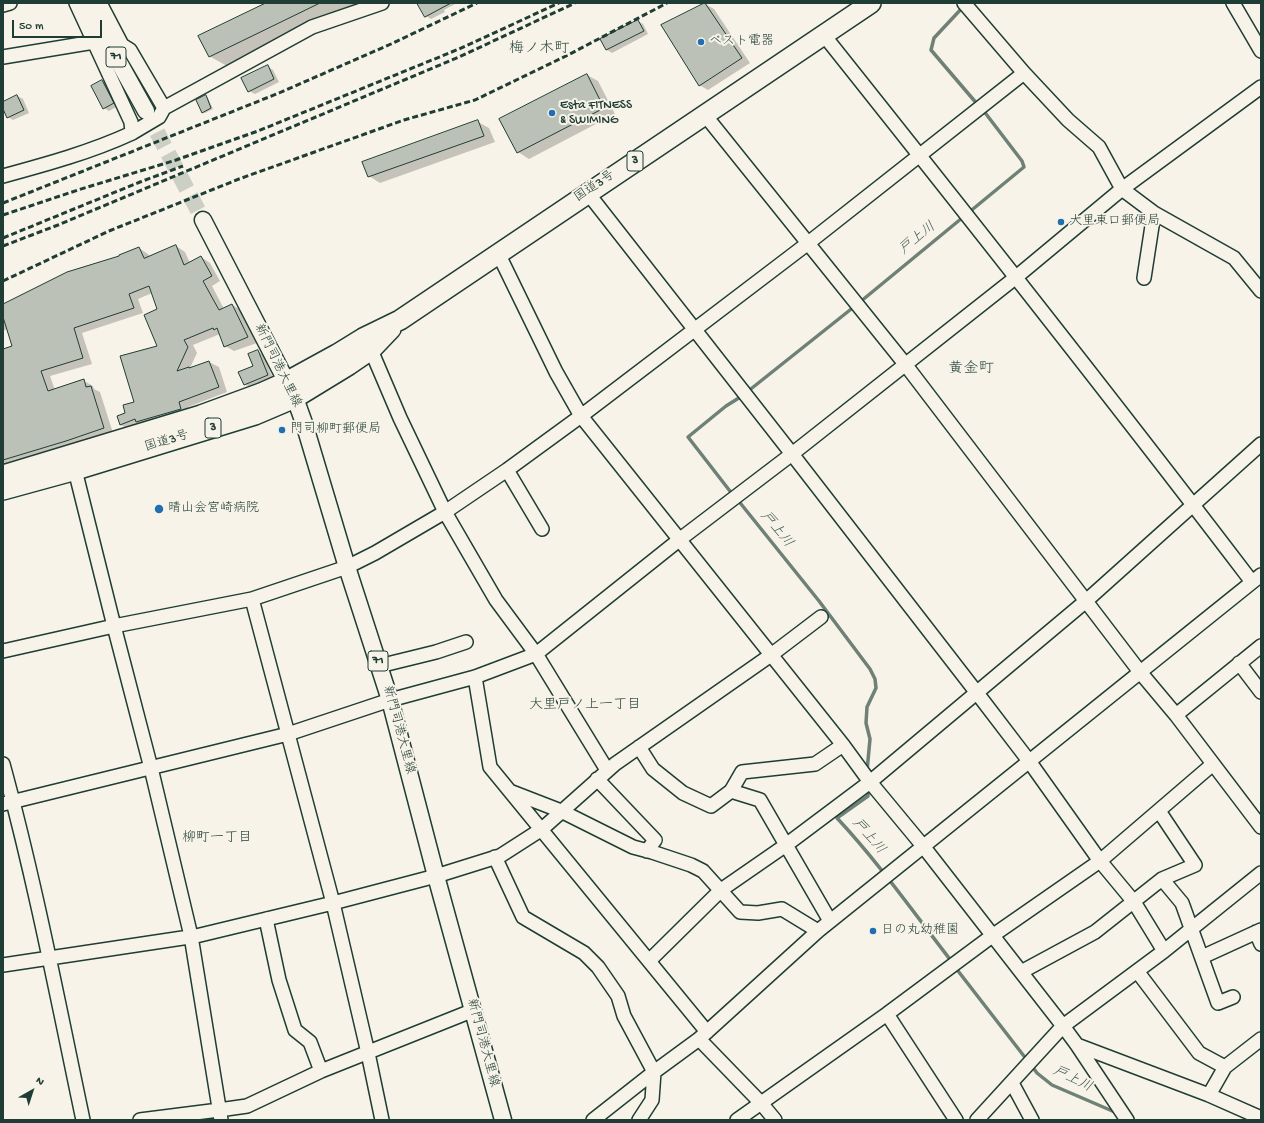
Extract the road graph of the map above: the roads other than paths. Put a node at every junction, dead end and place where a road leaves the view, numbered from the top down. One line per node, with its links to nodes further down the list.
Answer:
1 (10, 3): 9 (street)
2 (76, 3): 11 (street)
3 (86, 3): 17 (main road, 71)
4 (100, 3): 16 (street)
5 (382, 3): 16 (street)
6 (871, 3): 10 (highway, 国道3号 / 3)
7 (964, 3): 14 (street)
8 (1233, 3): 12 (street)
9 (3, 5)
10 (823, 34): 18 (highway, 国道3号 / 3); 20 (street)
11 (94, 42): 13 (street); 19 (street)
12 (1261, 50)
13 (3, 57)
14 (1024, 73): 20 (street); 22 (street)
15 (1261, 87): 22 (street)
16 (164, 108): 19 (street)
17 (146, 111)
18 (705, 114): 23 (highway, 国道3号 / 3); 26 (street)
19 (132, 133): 21 (street)
20 (919, 155): 26 (street); 28 (street)
21 (3, 176)
22 (1122, 189): 24 (street); 28 (street)
23 (587, 192): 27 (highway, 国道3号 / 3); 32 (street)
24 (1154, 213): 29 (street); 30 (street)
25 (203, 220): 35 (main road, 新門司港大里線 / 71)
26 (807, 244): 32 (street); 34 (street)
27 (498, 253): 31 (highway, 国道3号 / 3); 36 (street)
28 (1015, 278): 34 (street); 43 (street)
29 (1144, 278)
30 (1261, 291)
31 (400, 320): 33 (highway, 国道3号 / 3); 35 (highway, 国道3号 / 3)
32 (695, 330): 36 (street); 38 (street)
33 (371, 350): 35 (highway, 国道3号 / 3); 44 (street)
34 (905, 364): 38 (street); 50 (street)
35 (290, 390): 39 (highway, 国道3号 / 3); 47 (main road, 新門司港大里線 / 71)
36 (581, 416): 40 (street); 46 (street)
37 (1261, 444): 43 (street)
38 (792, 454): 46 (street); 63 (street)
39 (74, 462): 41 (highway, 国道3号 / 3); 42 (highway, 国道3号 / 3); 52 (street)
40 (507, 470): 44 (street); 45 (street)
41 (3, 475)
42 (3, 490)
43 (1193, 505): 48 (street); 50 (street)
44 (445, 512): 47 (street); 56 (street)
45 (542, 529)
46 (680, 540): 56 (street); 57 (street)
47 (347, 567): 49 (street); 59 (main road, 新門司港大里線 / 71)
48 (1256, 579): 60 (street)
49 (252, 599): 52 (street); 66 (street)
50 (1086, 601): 60 (street); 63 (street)
51 (821, 617): 57 (street)
52 (114, 626): 55 (street); 72 (street)
53 (466, 642): 59 (street)
54 (1261, 646): 58 (street)
55 (3, 651)
56 (536, 654): 61 (street); 73 (street)
57 (771, 654): 67 (street); 68 (street)
58 (1239, 663): 62 (street); 65 (street)
59 (379, 666): 64 (main road, 新門司港大里線 / 71)
60 (1140, 672): 65 (street); 69 (street)
61 (475, 677): 64 (street); 77 (street)
62 (1261, 692)
63 (977, 693): 69 (street); 75 (street)
64 (390, 700): 66 (street); 89 (main road, 新門司港大里線 / 71)
65 (1176, 715): 71 (street)
66 (288, 734): 72 (street); 93 (street)
67 (843, 745): 75 (street); 76 (street)
68 (640, 747): 73 (street); 76 (street)
69 (1028, 761): 84 (street); 87 (street)
70 (3, 764): 78 (street)
71 (1213, 764): 80 (street); 81 (street)
72 (151, 768): 78 (street); 99 (street)
73 (607, 770): 74 (street)
74 (597, 779): 79 (street); 85 (street)
75 (870, 782): 83 (street); 84 (street)
76 (731, 791): 83 (street)
77 (510, 792): 79 (street); 82 (street)
78 (8, 803): 103 (street)
79 (561, 811): 82 (street); 85 (street)
80 (1159, 811): 87 (street); 90 (street)
81 (1261, 827)
82 (542, 829): 86 (street); 105 (street)
83 (786, 845): 91 (street); 95 (street)
84 (923, 846): 95 (street); 100 (street)
85 (647, 851): 91 (street)
86 (495, 857): 89 (street); 119 (street)
87 (1100, 861): 92 (street); 100 (street)
88 (1261, 873): 96 (street)
89 (436, 876): 93 (street); 110 (main road, 新門司港大里線 / 71)
90 (1162, 879): 92 (street); 96 (street)
91 (721, 890): 97 (street); 105 (street)
92 (1134, 902): 102 (street); 108 (street)
93 (333, 903): 94 (street); 116 (street)
94 (266, 919): 99 (street); 118 (street)
95 (830, 921): 97 (street)
96 (1192, 928): 102 (street); 104 (street)
97 (818, 931): 113 (street)
98 (1259, 931): 101 (street); 104 (street)
99 (191, 936): 103 (street); 123 (street)
100 (992, 936): 108 (street); 111 (street)
101 (1261, 944)
102 (1164, 951): 107 (street)
103 (48, 957): 106 (street); 125 (street)
104 (1202, 957): 109 (street)
105 (649, 961): 113 (street)
106 (3, 965)
107 (1137, 971): 112 (street); 117 (street)
108 (1021, 972): 112 (street)
109 (1233, 996)
110 (474, 1010): 116 (street); 128 (main road, 新門司港大里線 / 71)
111 (887, 1014): 122 (street); 133 (street)
112 (1063, 1026): 115 (street); 120 (street)
113 (703, 1036): 119 (street); 122 (street)
114 (1261, 1040): 117 (street)
115 (1078, 1045): 121 (street); 136 (street)
116 (368, 1053): 118 (street); 127 (street)
117 (1225, 1067): 121 (street)
118 (321, 1071): 123 (street)
119 (654, 1072): 129 (street); 130 (street)
120 (1012, 1083): 134 (street); 135 (street)
121 (1209, 1095): 124 (street)
122 (762, 1102): 131 (street); 132 (street)
123 (220, 1115): 126 (street)
124 (1261, 1118)
125 (83, 1120)
126 (140, 1120)
127 (382, 1120)
128 (503, 1120)
129 (593, 1120)
130 (639, 1120)
131 (737, 1120)
132 (775, 1120)
133 (956, 1120)
134 (977, 1120)
135 (1032, 1120)
136 (1127, 1120)

